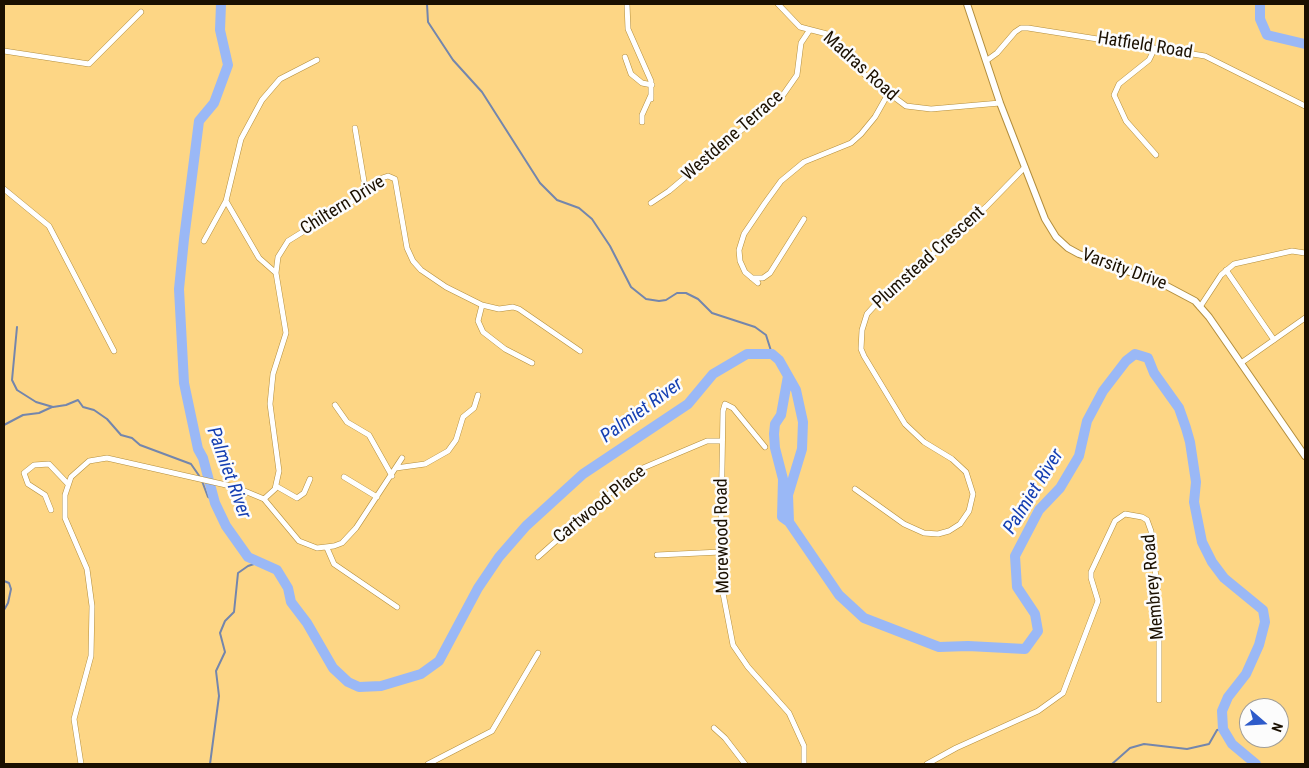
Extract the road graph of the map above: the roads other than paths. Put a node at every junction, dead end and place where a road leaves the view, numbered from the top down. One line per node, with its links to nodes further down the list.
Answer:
1 (627, 4): 11 (street)
2 (778, 4): 5 (street, Madras Road)
3 (967, 4): 10 (street, Varsity Drive)
4 (140, 12): 7 (street)
5 (810, 31): 12 (street, Madras Road); 22 (street, Westdene Terrace)
6 (1155, 48): 10 (street, Hatfield Road); 14 (street, Hatfield Road); 17 (street)
7 (4, 51)
8 (625, 56): 11 (street)
9 (316, 60): 21 (street)
10 (986, 61): 13 (street, Varsity Drive)
11 (652, 85): 15 (street)
12 (888, 94): 13 (street, Madras Road); 28 (street)
13 (1000, 103): 18 (street, Varsity Drive)
14 (1305, 106)
15 (642, 122)
16 (355, 128): 20 (street)
17 (1156, 155)
18 (1025, 167): 31 (street, Varsity Drive); 50 (street, Plumstead Crescent)
19 (4, 189): 34 (street)
20 (366, 192): 27 (street, Chiltern Drive); 30 (street, Chiltern Drive)
21 (226, 200): 24 (street); 27 (street)
22 (651, 203)
23 (804, 219): 28 (street)
24 (204, 241)
25 (1305, 254): 26 (street)
26 (1226, 270): 31 (street); 33 (street)
27 (276, 273): 49 (street, Chiltern Drive)
28 (752, 278): 29 (street)
29 (758, 283)
30 (482, 305): 35 (street, Chiltern Drive); 36 (street)
31 (1200, 307): 37 (street, Varsity Drive)
32 (1305, 318): 33 (street)
33 (1274, 340): 37 (street)
34 (114, 351)
35 (580, 351)
36 (532, 363)
37 (1241, 363): 42 (street, Varsity Drive)
38 (478, 395): 44 (street)
39 (335, 406): 45 (street)
40 (722, 441): 41 (street, Morewood Road); 55 (street, Morewood Road); 57 (street, Cartwood Place)
41 (765, 447)
42 (1305, 456)
43 (402, 458): 44 (street)
44 (396, 468): 45 (street)
45 (392, 476): 51 (street)
46 (344, 477): 51 (street)
47 (310, 479): 49 (street)
48 (68, 484): 52 (street); 53 (street); 62 (street)
49 (276, 486): 52 (street)
50 (855, 489)
51 (377, 496): 54 (street)
52 (264, 499): 54 (street)
53 (51, 510)
54 (327, 548): 58 (street)
55 (721, 552): 56 (street); 65 (street, Morewood Road)
56 (656, 555)
57 (538, 557)
58 (398, 607)
59 (538, 653): 63 (street)
60 (1159, 700): 66 (street, Membrey Road)
61 (714, 728): 64 (street)
62 (81, 764)
63 (428, 764)
64 (745, 764)
65 (804, 764)
66 (927, 764)

